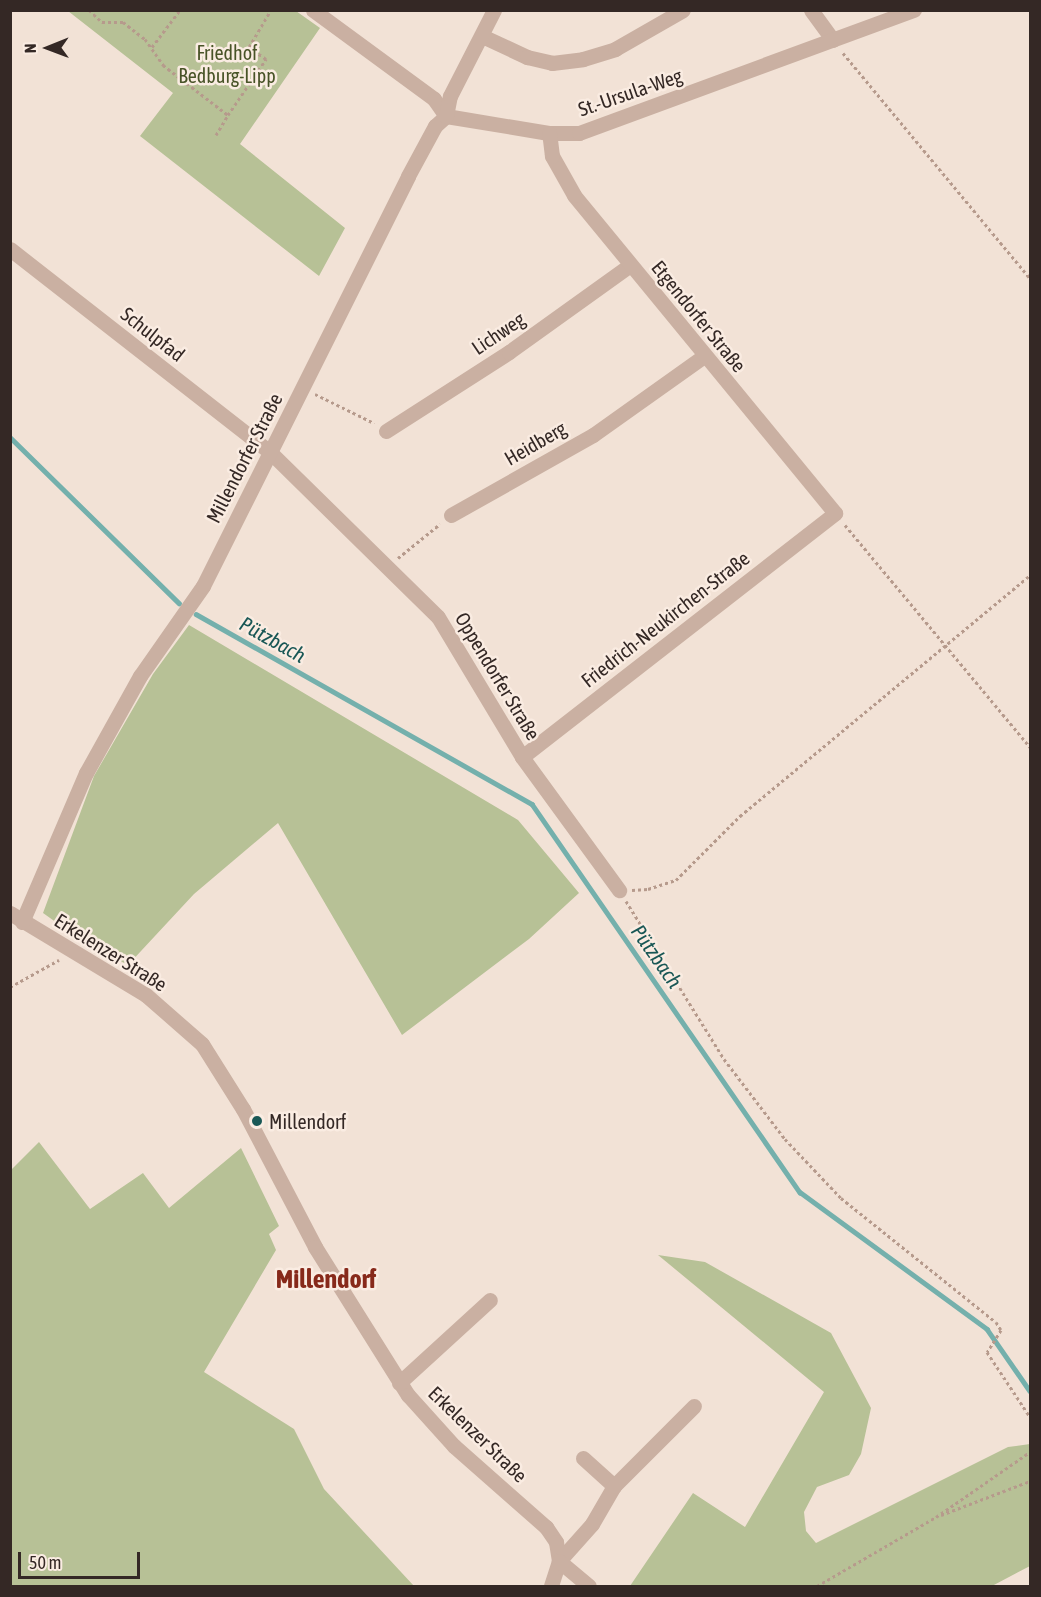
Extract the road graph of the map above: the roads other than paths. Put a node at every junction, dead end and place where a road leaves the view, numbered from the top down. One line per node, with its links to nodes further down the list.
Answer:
1 (313, 10): 8 (street)
2 (494, 10): 6 (street, Millendorfer Straße)
3 (683, 10): 6 (street)
4 (811, 10): 7 (street)
5 (914, 10): 7 (street, St.-Ursula-Weg)
6 (482, 36): 8 (street, Millendorfer Straße)
7 (833, 40): 9 (street, St.-Ursula-Weg)
8 (446, 116): 9 (street, St.-Ursula-Weg); 14 (street, Millendorfer Straße)
9 (549, 133): 11 (street, Etgendorfer Straße)
10 (10, 249): 14 (street, Schulpfad)
11 (630, 265): 12 (street, Etgendorfer Straße); 13 (street, Lichweg)
12 (704, 356): 15 (street, Etgendorfer Straße); 16 (street, Heidberg)
13 (386, 431)
14 (270, 452): 17 (street, Oppendorfer Straße); 19 (street, Millendorfer Straße)
15 (835, 513): 17 (street, Friedrich-Neukirchen-Straße)
16 (451, 515)
17 (522, 757): 18 (street, Oppendorfer Straße)
18 (619, 890)
19 (16, 918): 21 (street, Erkelenzer Straße)
20 (490, 1300): 21 (street)
21 (399, 1383): 25 (street, Erkelenzer Straße)
22 (694, 1406): 24 (street)
23 (583, 1458): 24 (street)
24 (614, 1486): 25 (street)
25 (559, 1561): 26 (street); 27 (street)
26 (551, 1587)
27 (589, 1587)

